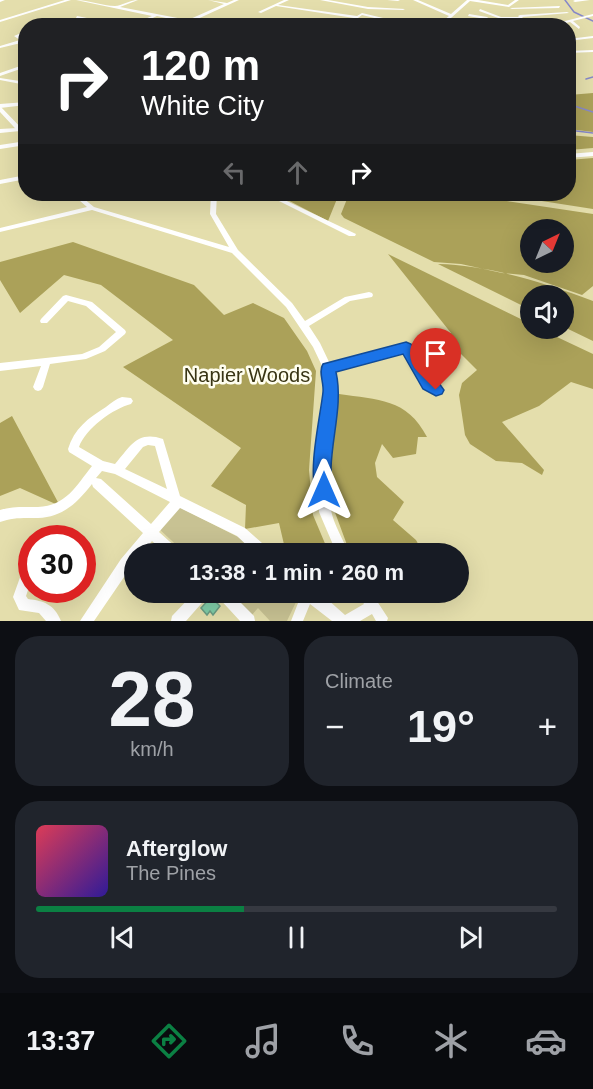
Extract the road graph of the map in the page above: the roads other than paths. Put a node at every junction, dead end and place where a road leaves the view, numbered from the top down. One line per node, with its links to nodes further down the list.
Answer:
1 (69, 0): 42 (street)
2 (78, 0): 19 (street)
3 (136, 0): 19 (street)
4 (210, 0): 17 (street)
5 (237, 0): 17 (street)
6 (275, 0): 13 (street)
7 (322, 0): 20 (street)
8 (389, 0): 9 (street)
9 (398, 0)
10 (415, 0): 31 (street)
11 (470, 0): 14 (street); 31 (street)
12 (588, 0): 16 (street)
13 (285, 1): 18 (street)
14 (516, 1): 21 (street)
15 (550, 1): 25 (street)
16 (574, 1): 22 (street)
17 (227, 4): 37 (street)
18 (277, 6): 26 (street); 28 (street)
19 (116, 8): 27 (street)
20 (368, 8): 23 (street); 28 (street)
21 (533, 8): 25 (street); 33 (street)
22 (584, 8)
23 (403, 9)
24 (480, 9): 33 (street)
25 (563, 11): 33 (street)
26 (260, 12)
27 (157, 15): 35 (street); 36 (street)
28 (360, 15): 38 (street); 39 (street)
29 (469, 15): 40 (street)
30 (591, 15): 41 (street)
31 (449, 16)
32 (77, 17): 34 (street)
33 (521, 17)
34 (82, 18)
35 (150, 18)
36 (174, 18)
37 (197, 18)
38 (356, 18)
39 (375, 18)
40 (486, 18)
41 (576, 20)
42 (0, 21)
43 (593, 37): 44 (street)
44 (576, 39)
45 (18, 42): 46 (street)
46 (0, 47)
47 (593, 51): 48 (street)
48 (576, 52)
49 (18, 69): 50 (street)
50 (0, 77): 51 (street)
51 (18, 82)
52 (18, 102): 53 (street)
53 (0, 107): 54 (main road)
54 (18, 130): 55 (street)
55 (0, 131)
56 (18, 144): 57 (street)
57 (0, 147)
58 (593, 154): 59 (main road)
59 (576, 155)
60 (18, 179): 61 (street)
61 (0, 182)
62 (84, 201): 65 (street)
63 (214, 201): 68 (street)
64 (283, 201): 67 (street)
65 (92, 208): 66 (street); 68 (street)
66 (0, 230)
67 (352, 234)
68 (234, 251): 71 (street)
69 (369, 295): 71 (street)
70 (44, 321): 72 (street)
71 (304, 325): 74 (street)
72 (47, 361): 73 (street); 75 (street)
73 (0, 367)
74 (328, 368): 76 (street); 86 (street)
75 (38, 387)
76 (436, 390)
77 (128, 401): 78 (street)
78 (100, 465): 79 (street); 82 (street)
79 (117, 470): 81 (street); 81 (street)
80 (98, 483): 83 (street)
81 (176, 500): 83 (street); 85 (street)
82 (0, 516)
83 (154, 532): 84 (street); 96 (street)
84 (164, 543)
85 (254, 543)
86 (338, 543)
87 (23, 603): 95 (street)
88 (194, 603): 97 (street)
89 (232, 603): 98 (street)
90 (302, 603): 99 (street)
91 (320, 603): 100 (street)
92 (370, 603): 93 (street)
93 (372, 606): 94 (street); 101 (street)
94 (382, 618)
95 (55, 621)
96 (86, 621)
97 (177, 621)
98 (249, 621)
99 (297, 621)
100 (342, 621)
101 (348, 621)

